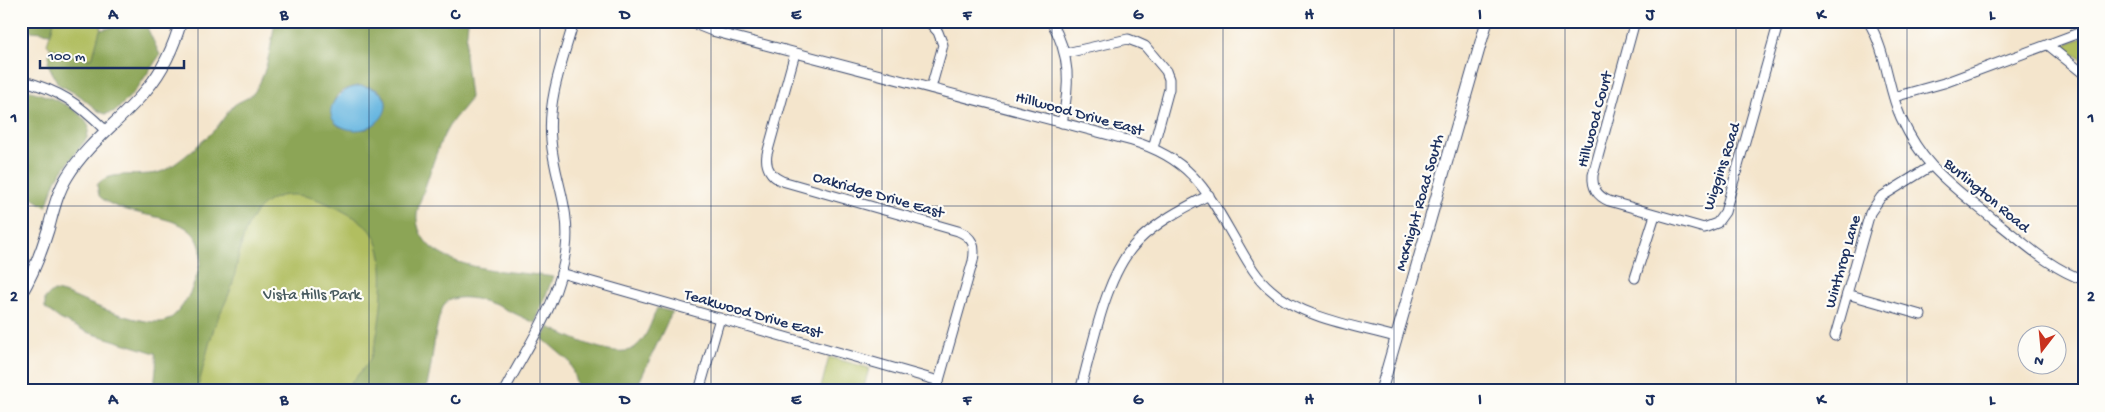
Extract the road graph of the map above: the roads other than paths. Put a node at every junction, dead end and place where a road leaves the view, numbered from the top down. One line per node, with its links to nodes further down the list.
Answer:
1 (181, 21): 19 (street)
2 (574, 21): 24 (street)
3 (687, 21): 12 (street, Hillwood Drive East)
4 (928, 21): 16 (street)
5 (1051, 21): 13 (street)
6 (1487, 21): 32 (street, McKnight Road South)
7 (1635, 21): 23 (street, Hillwood Court)
8 (1779, 21): 23 (street, Wiggins Road)
9 (1868, 21): 17 (street, Burlington Road)
10 (2084, 31): 11 (street)
11 (2048, 45): 14 (street); 17 (street)
12 (796, 53): 16 (street, Hillwood Drive East); 33 (street, Oakridge Drive East)
13 (1066, 54): 18 (street); 20 (street)
14 (2084, 74)
15 (21, 80): 19 (street)
16 (931, 88): 18 (street, Hillwood Drive East)
17 (1894, 97): 21 (street, Burlington Road)
18 (1062, 123): 20 (street, Hillwood Drive East)
19 (106, 130): 27 (street)
20 (1153, 148): 22 (street, Hillwood Drive East)
21 (1932, 166): 26 (street, Burlington Road); 28 (street, Winthrop Lane)
22 (1209, 195): 32 (street, Hillwood Drive East); 37 (street)
23 (1655, 215): 25 (street)
24 (562, 273): 30 (street, Teakwood Drive East); 34 (street)
25 (1635, 278)
26 (2084, 280)
27 (21, 294)
28 (1847, 294): 29 (street); 31 (street, Winthrop Lane)
29 (1921, 315)
30 (720, 318): 33 (street, Teakwood Drive East); 35 (street)
31 (1835, 336)
32 (1396, 337): 38 (street, McKnight Road South)
33 (939, 381): 36 (street)
34 (504, 391)
35 (699, 391)
36 (936, 391)
37 (1080, 391)
38 (1381, 391)

